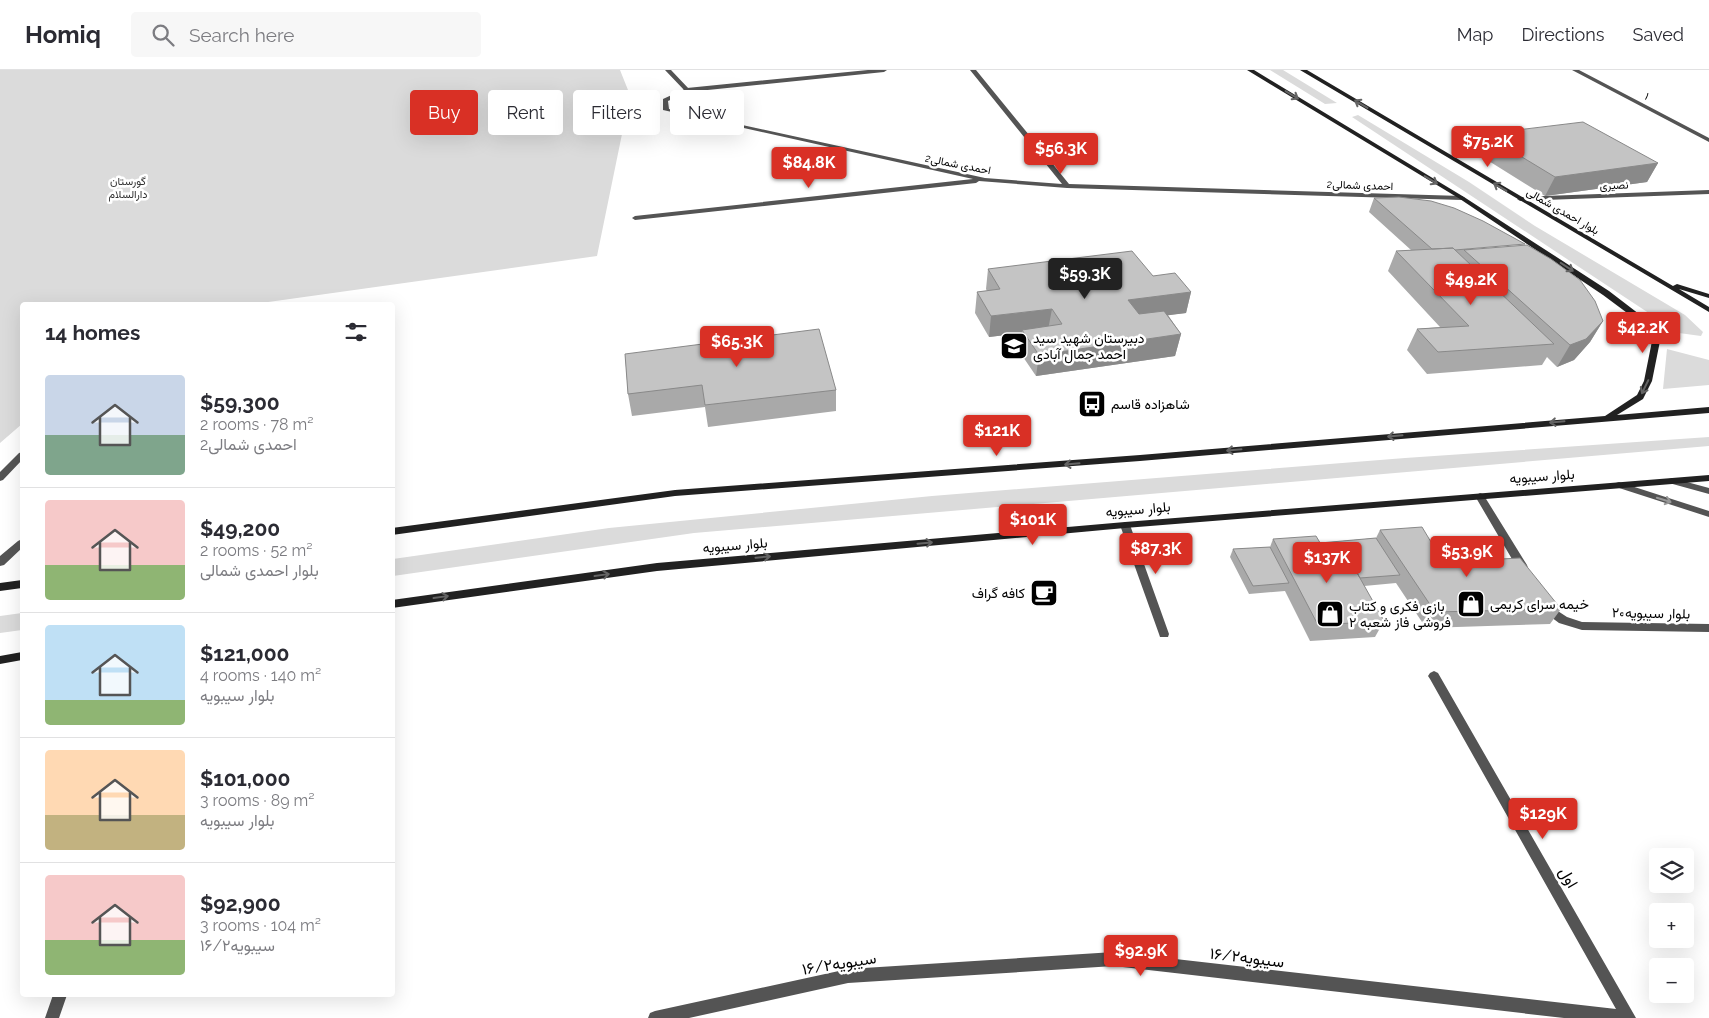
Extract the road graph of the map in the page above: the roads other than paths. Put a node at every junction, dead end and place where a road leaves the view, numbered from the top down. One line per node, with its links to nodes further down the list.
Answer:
1 (668, 70): 7 (street)
2 (884, 70): 7 (street)
3 (973, 70): 13 (street)
4 (1250, 70): 15 (main road, one-way to 15)
5 (1303, 70): 16 (main road, بلوار احمدی شمالی, one-way to 5)
6 (1575, 70): 11 (street, ۱)
7 (687, 90)
8 (670, 98): 9 (street, 2احمدی شمالی)
9 (670, 111)
10 (744, 127): 12 (street, 2احمدی شمالی)
11 (1709, 140)
12 (984, 180): 13 (street, 2احمدی شمالی); 17 (street)
13 (1067, 186): 15 (street, 2احمدی شمالی)
14 (1709, 192): 16 (street, نصیری)
15 (1462, 198): 22 (main road, one-way to 22)
16 (1520, 199): 18 (main road, بلوار احمدی شمالی)
17 (635, 218)
18 (1664, 282): 19 (main road); 20 (main road, بلوار احمدی شمالی)
19 (1709, 296)
20 (1709, 310)
21 (1709, 410): 22 (main road)
22 (1606, 418): 32 (main road, one-way to 32)
23 (20, 457): 24 (street)
24 (0, 478)
25 (1709, 478): 26 (main road, بلوار سیبویه)
26 (1672, 481): 27 (main road, بلوار سیبویه); 28 (street)
27 (1618, 486): 29 (main road, بلوار سیبویه); 30 (street, one-way to 30)
28 (1709, 491)
29 (1480, 496): 31 (main road, بلوار سیبویه); 35 (street)
30 (1709, 514)
31 (1125, 525): 39 (main road, بلوار سیبویه, one-way to 31); 41 (street)
32 (395, 532)
33 (20, 545): 34 (street)
34 (0, 562)
35 (1528, 576)
36 (20, 584): 37 (main road)
37 (0, 587)
38 (1542, 600): 40 (street, بلوار سیبویه۲۰)
39 (395, 604)
40 (1709, 628)
41 (1164, 634)
42 (20, 656): 43 (main road)
43 (0, 660)
44 (1434, 676): 48 (street, اول)
45 (59, 997): 46 (street)
46 (52, 1018)
47 (655, 1018): 48 (street, سیبویه۱۶/۲)
48 (1628, 1018)

